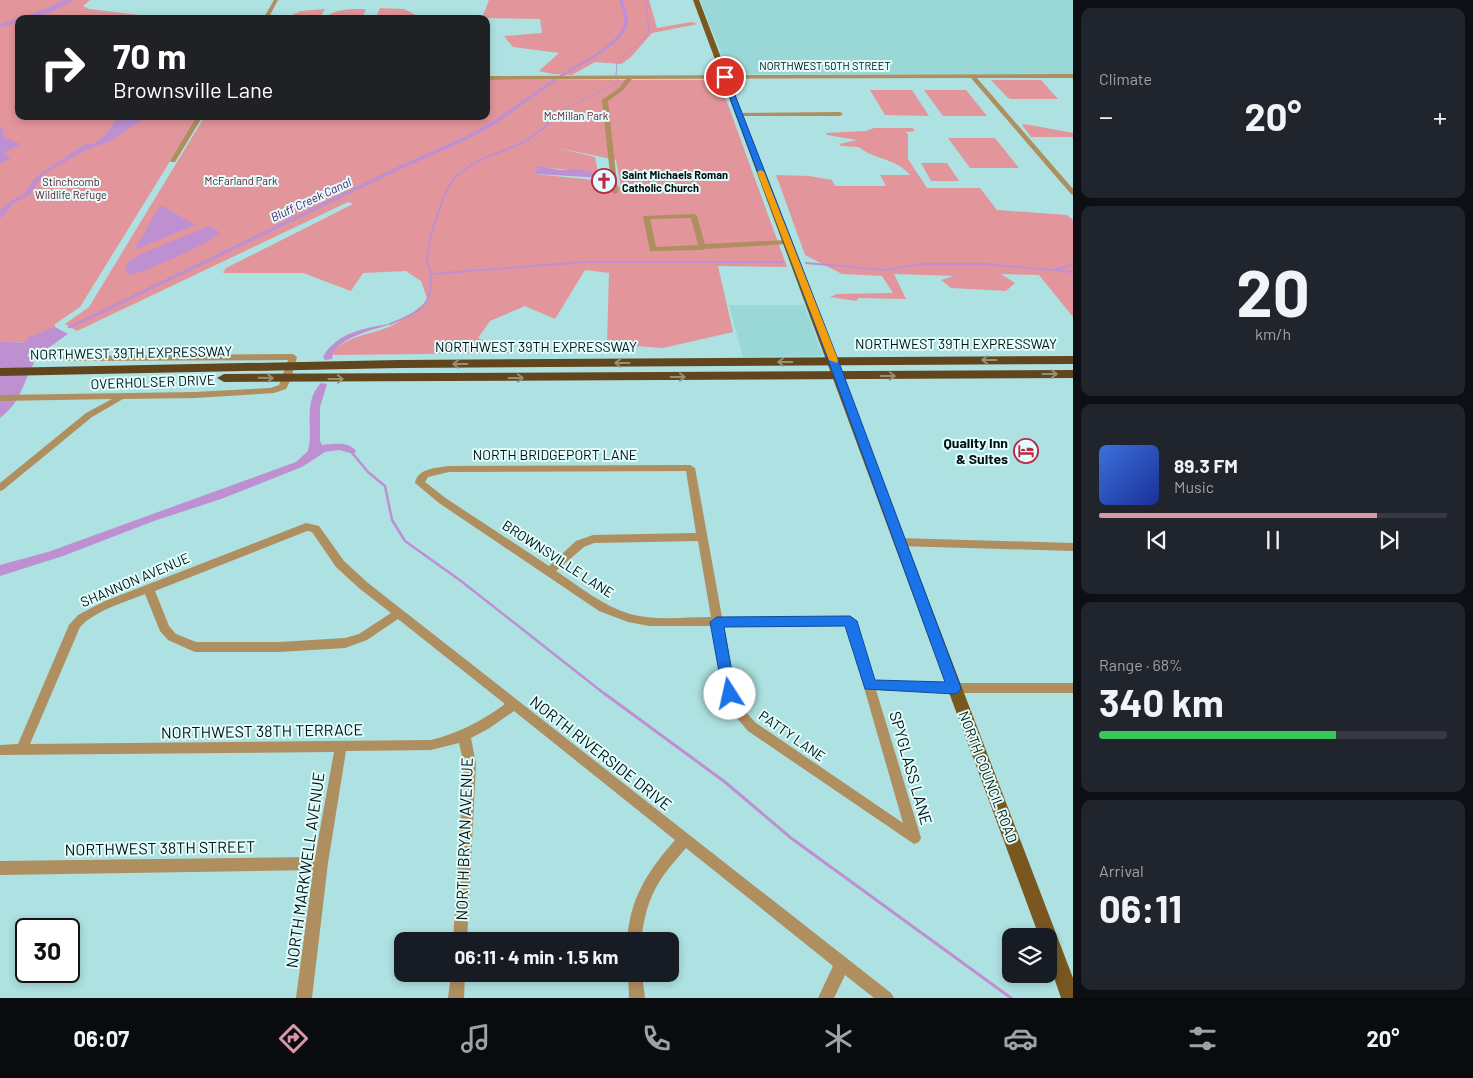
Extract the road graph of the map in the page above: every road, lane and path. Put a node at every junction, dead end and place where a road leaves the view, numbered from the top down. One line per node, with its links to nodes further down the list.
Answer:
1 (276, 0): 3 (street)
2 (696, 0): 7 (main road, NORTH COUNCIL ROAD)
3 (267, 15)
4 (972, 76): 5 (street, NORTHWEST 50TH STREET); 7 (street, NORTHWEST 50TH STREET); 14 (street)
5 (1073, 76)
6 (631, 77): 7 (street, NORTHWEST 50TH STREET); 8 (street, NORTHWEST 50TH STREET); 13 (street)
7 (725, 77): 10 (main road, NORTH COUNCIL ROAD)
8 (490, 78)
9 (840, 114): 10 (street)
10 (739, 115): 15 (main road, NORTH COUNCIL ROAD)
11 (198, 120): 12 (street)
12 (173, 161)
13 (615, 192)
14 (1073, 192)
15 (787, 242): 16 (street); 19 (main road, NORTH COUNCIL ROAD)
16 (702, 248): 16 (street)
17 (66, 358): 21 (street)
18 (1073, 360): 19 (highway, NORTHWEST 39TH EXPRESSWAY, one-way to 19)
19 (834, 361): 21 (highway, NORTHWEST 39TH EXPRESSWAY, one-way to 21); 24 (main road, NORTH COUNCIL ROAD)
20 (0, 372): 22 (highway, NORTHWEST 39TH EXPRESSWAY)
21 (289, 372): 22 (highway, NORTHWEST 39TH EXPRESSWAY); 24 (highway, NORTHWEST 39TH EXPRESSWAY, one-way to 24); 26 (street, OVERHOLSER DRIVE)
22 (46, 374): 25 (highway, NORTHWEST 39TH EXPRESSWAY)
23 (1073, 374): 24 (highway, NORTHWEST 39TH EXPRESSWAY, one-way to 23)
24 (839, 376): 35 (main road, NORTH COUNCIL ROAD)
25 (0, 377)
26 (128, 396): 27 (street, OVERHOLSER DRIVE); 29 (street)
27 (85, 397): 28 (street, OVERHOLSER DRIVE); 29 (street)
28 (0, 398)
29 (89, 415): 32 (street)
30 (690, 468): 31 (street, NORTH BRIDGEPORT LANE); 34 (street, PATTY LANE)
31 (421, 477): 37 (street, BROWNSVILLE LANE)
32 (0, 488)
33 (306, 527): 38 (street, SHANNON AVENUE); 39 (street, NORTH RIVERSIDE DRIVE)
34 (702, 537): 37 (street); 41 (street, PATTY LANE)
35 (900, 542): 36 (street); 43 (main road, NORTH COUNCIL ROAD)
36 (1073, 547)
37 (549, 572): 41 (street, BROWNSVILLE LANE)
38 (148, 590): 39 (street); 48 (street, SHANNON AVENUE)
39 (398, 614): 45 (street, NORTH RIVERSIDE DRIVE)
40 (850, 621): 41 (street, BROWNSVILLE LANE); 42 (street, SPYGLASS LANE)
41 (717, 622): 50 (street, PATTY LANE)
42 (870, 685): 43 (street); 50 (street, SPYGLASS LANE)
43 (954, 688): 44 (street); 54 (main road, NORTH COUNCIL ROAD)
44 (1073, 688)
45 (513, 705): 46 (street, NORTHWEST 38TH TERRACE); 51 (street, NORTH RIVERSIDE DRIVE)
46 (464, 737): 47 (street, NORTHWEST 38TH TERRACE); 55 (street, NORTH BRYAN AVENUE)
47 (341, 746): 48 (street, NORTHWEST 38TH TERRACE); 52 (street, NORTH MARKWELL AVENUE)
48 (22, 749): 49 (street, NORTHWEST 38TH TERRACE)
49 (0, 750)
50 (914, 838)
51 (685, 839): 56 (street); 58 (street, NORTH RIVERSIDE DRIVE)
52 (321, 864): 53 (street, NORTHWEST 38TH STREET); 61 (street, NORTH MARKWELL AVENUE)
53 (0, 868)
54 (1044, 928)
55 (461, 932)
56 (634, 932)
57 (1057, 961): 66 (main road, NORTH COUNCIL ROAD)
58 (842, 964): 64 (street); 65 (street, NORTH RIVERSIDE DRIVE)
59 (457, 982): 62 (street)
60 (636, 982): 63 (street)
61 (304, 998)
62 (456, 998)
63 (637, 998)
64 (826, 998)
65 (886, 998)
66 (1071, 998)

